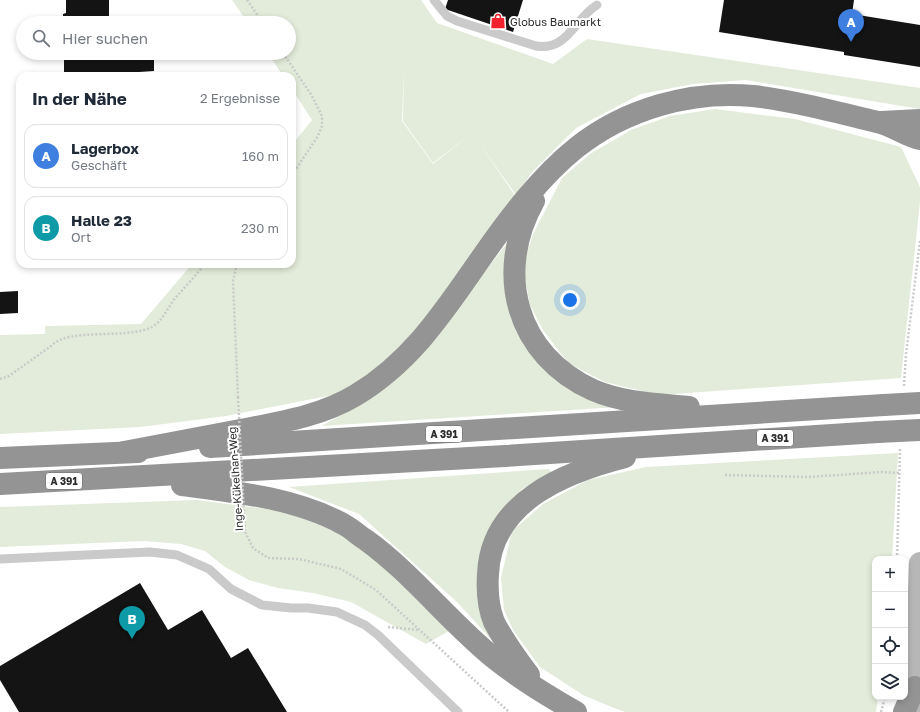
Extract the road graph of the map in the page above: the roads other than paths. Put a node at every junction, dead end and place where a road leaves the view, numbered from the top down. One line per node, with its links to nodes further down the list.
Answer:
1 (434, 0): 2 (lane)
2 (597, 5)
3 (920, 120): 4 (highway)
4 (881, 122): 5 (highway); 6 (highway)
5 (920, 139)
6 (557, 167): 8 (highway); 11 (highway)
7 (920, 403): 8 (highway, A 391, bridge)
8 (764, 413): 11 (highway, A 391)
9 (920, 430): 10 (highway, A 391, bridge)
10 (672, 444): 13 (highway, A 391); 18 (highway)
11 (124, 452): 12 (highway, A 391)
12 (0, 458)
13 (128, 478): 14 (highway, A 391); 18 (highway)
14 (0, 484)
15 (0, 559): 19 (lane)
16 (920, 563): 17 (main road)
17 (916, 687): 21 (highway); 22 (main road)
18 (543, 694): 20 (highway)
19 (458, 712)
20 (576, 712)
21 (904, 712)
22 (915, 712)

